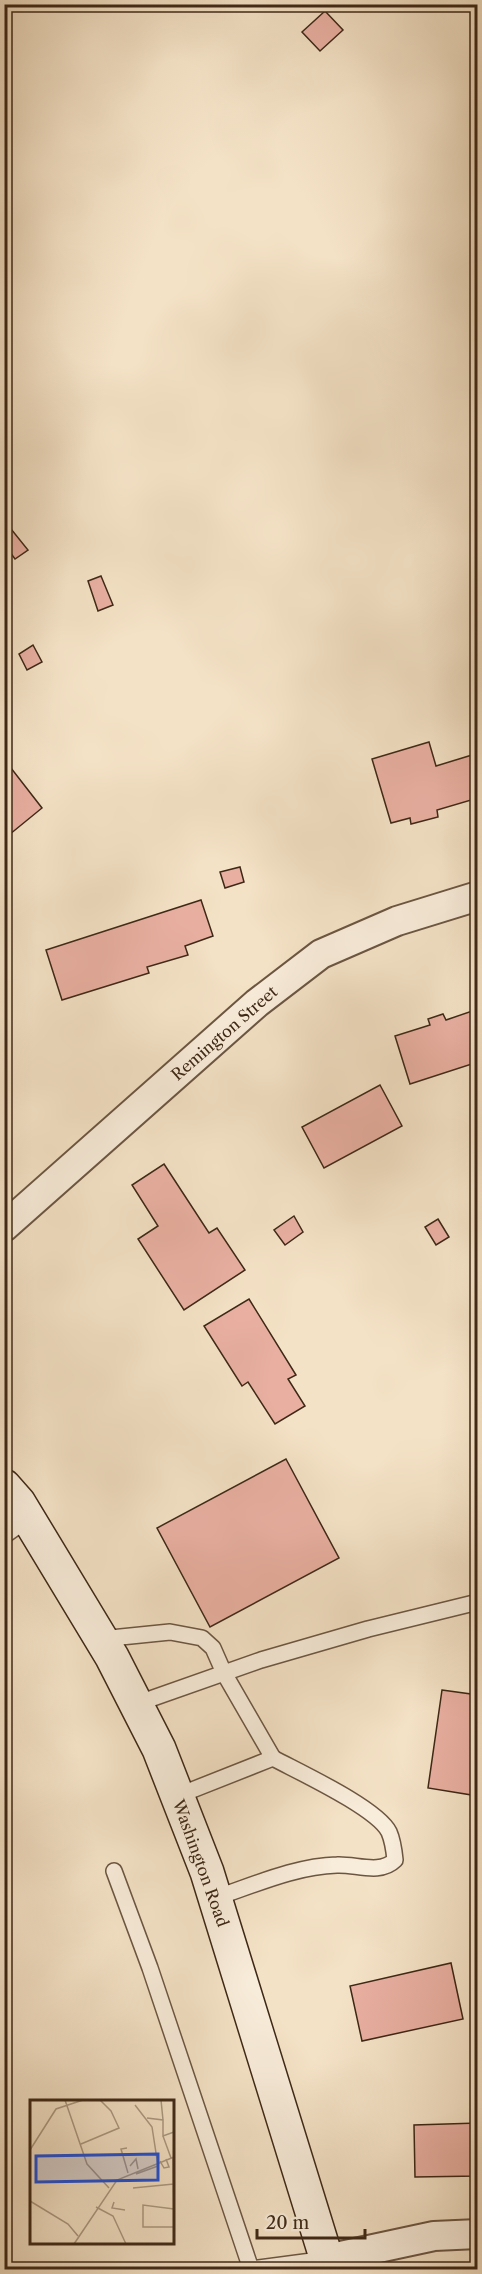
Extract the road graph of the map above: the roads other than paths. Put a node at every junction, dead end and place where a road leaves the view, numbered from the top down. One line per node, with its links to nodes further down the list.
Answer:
1 (477, 896): 2 (street, Remington Street)
2 (4, 1227)
3 (4, 1486): 4 (street, Washington Road)
4 (16, 1527): 6 (street, Washington Road)
5 (477, 1602): 7 (lane)
6 (100, 1639): 7 (lane); 8 (street, Washington Road)
7 (224, 1673): 8 (lane); 9 (lane)
8 (136, 1704): 10 (street, Washington Road)
9 (273, 1758): 10 (lane); 12 (lane)
10 (177, 1796): 12 (street, Washington Road)
11 (114, 1871): 14 (lane)
12 (215, 1898): 14 (street, Washington Road)
13 (477, 2234): 14 (street)
14 (329, 2264)

